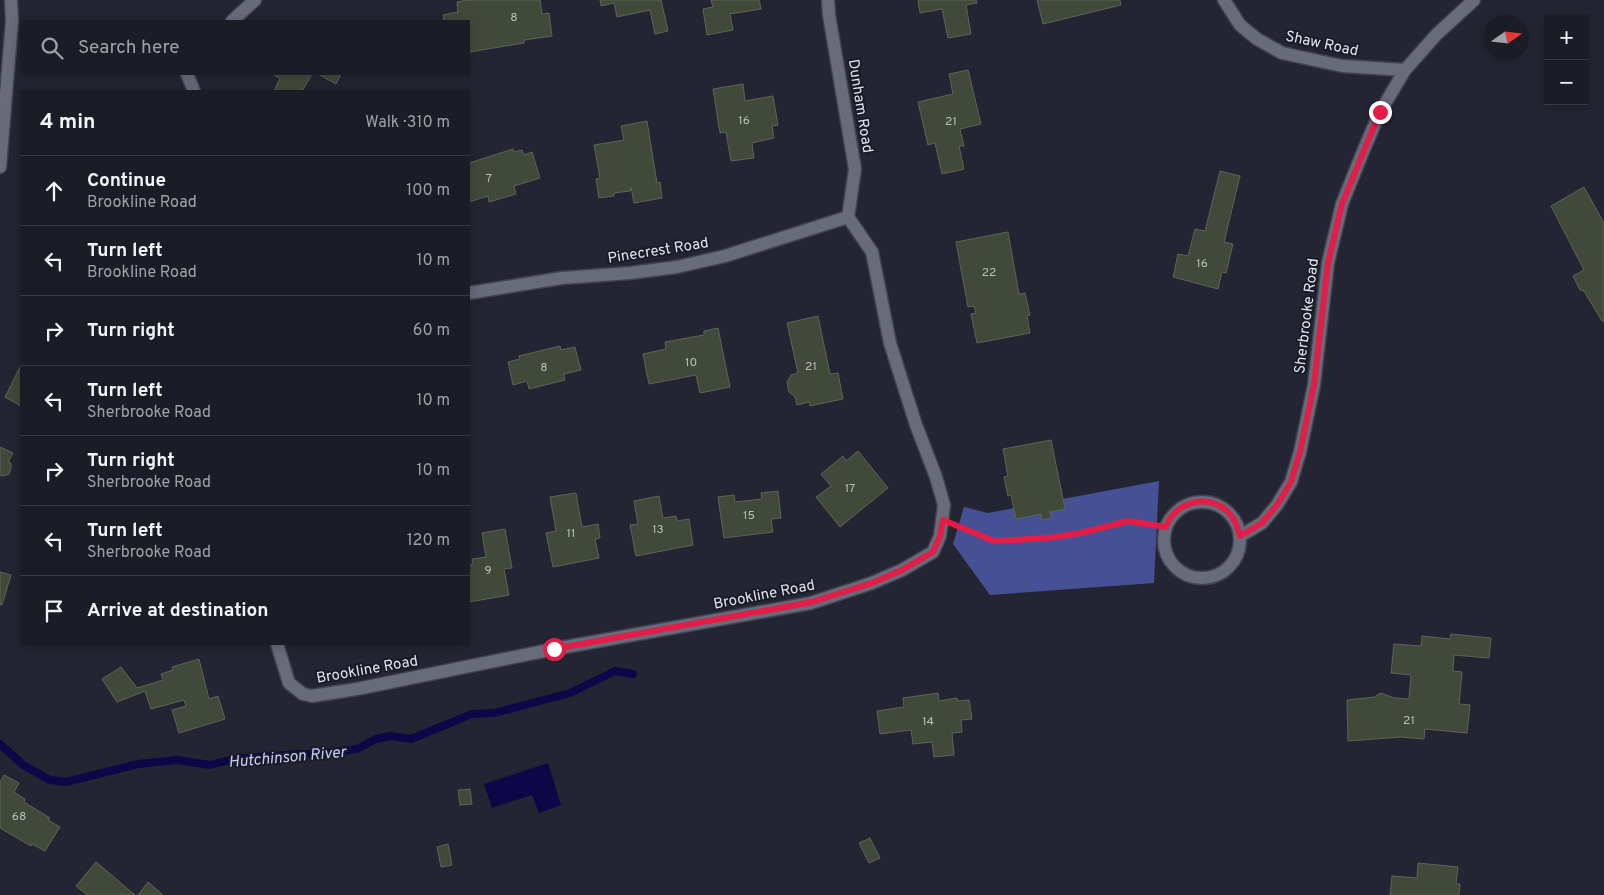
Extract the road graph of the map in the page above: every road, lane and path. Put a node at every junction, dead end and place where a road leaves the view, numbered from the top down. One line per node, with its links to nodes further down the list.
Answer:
1 (11, 0): 7 (street)
2 (255, 0): 6 (street)
3 (828, 0): 13 (street, Dunham Road)
4 (1224, 0): 8 (street, Shaw Road)
5 (1474, 0): 8 (street, Sherbrooke Road)
6 (233, 20)
7 (15, 52): 10 (street)
8 (1405, 70): 17 (street, Sherbrooke Road)
9 (187, 75): 11 (street)
10 (3, 90): 12 (street)
11 (194, 90)
12 (0, 167)
13 (848, 217): 14 (street, Pinecrest Road); 15 (street, Brookline Road)
14 (470, 293)
15 (943, 520): 16 (path); 18 (street, Brookline Road)
16 (1166, 527): 17 (street); 17 (street)
17 (1240, 536)
18 (278, 645)

